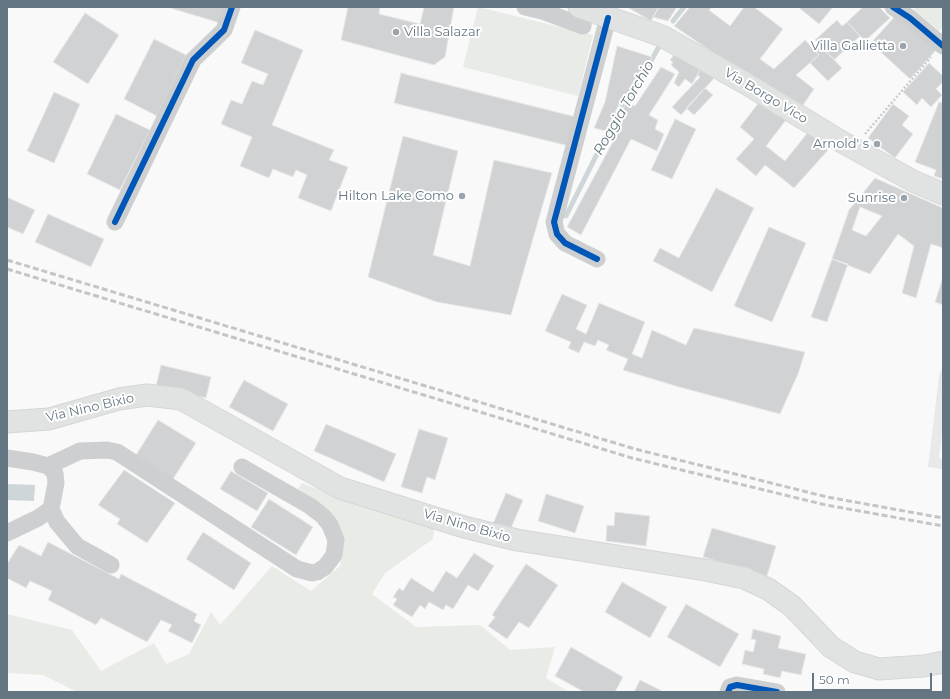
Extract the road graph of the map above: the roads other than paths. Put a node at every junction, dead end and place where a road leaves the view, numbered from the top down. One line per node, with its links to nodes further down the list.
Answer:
1 (232, 7): 8 (street)
2 (525, 7): 4 (street)
3 (893, 7): 6 (street)
4 (582, 8): 5 (main road, Via Borgo Vico)
5 (608, 18): 7 (main road, Via Borgo Vico); 9 (street)
6 (942, 45)
7 (943, 194)
8 (115, 222)
9 (597, 259)
10 (7, 422): 17 (main road, Via Nino Bixio)
11 (7, 458): 12 (street)
12 (48, 466): 13 (street); 14 (street)
13 (242, 467)
14 (51, 509): 15 (street); 16 (street)
15 (7, 533)
16 (111, 565)
17 (936, 667)
18 (728, 692): 19 (street)
19 (777, 692)

